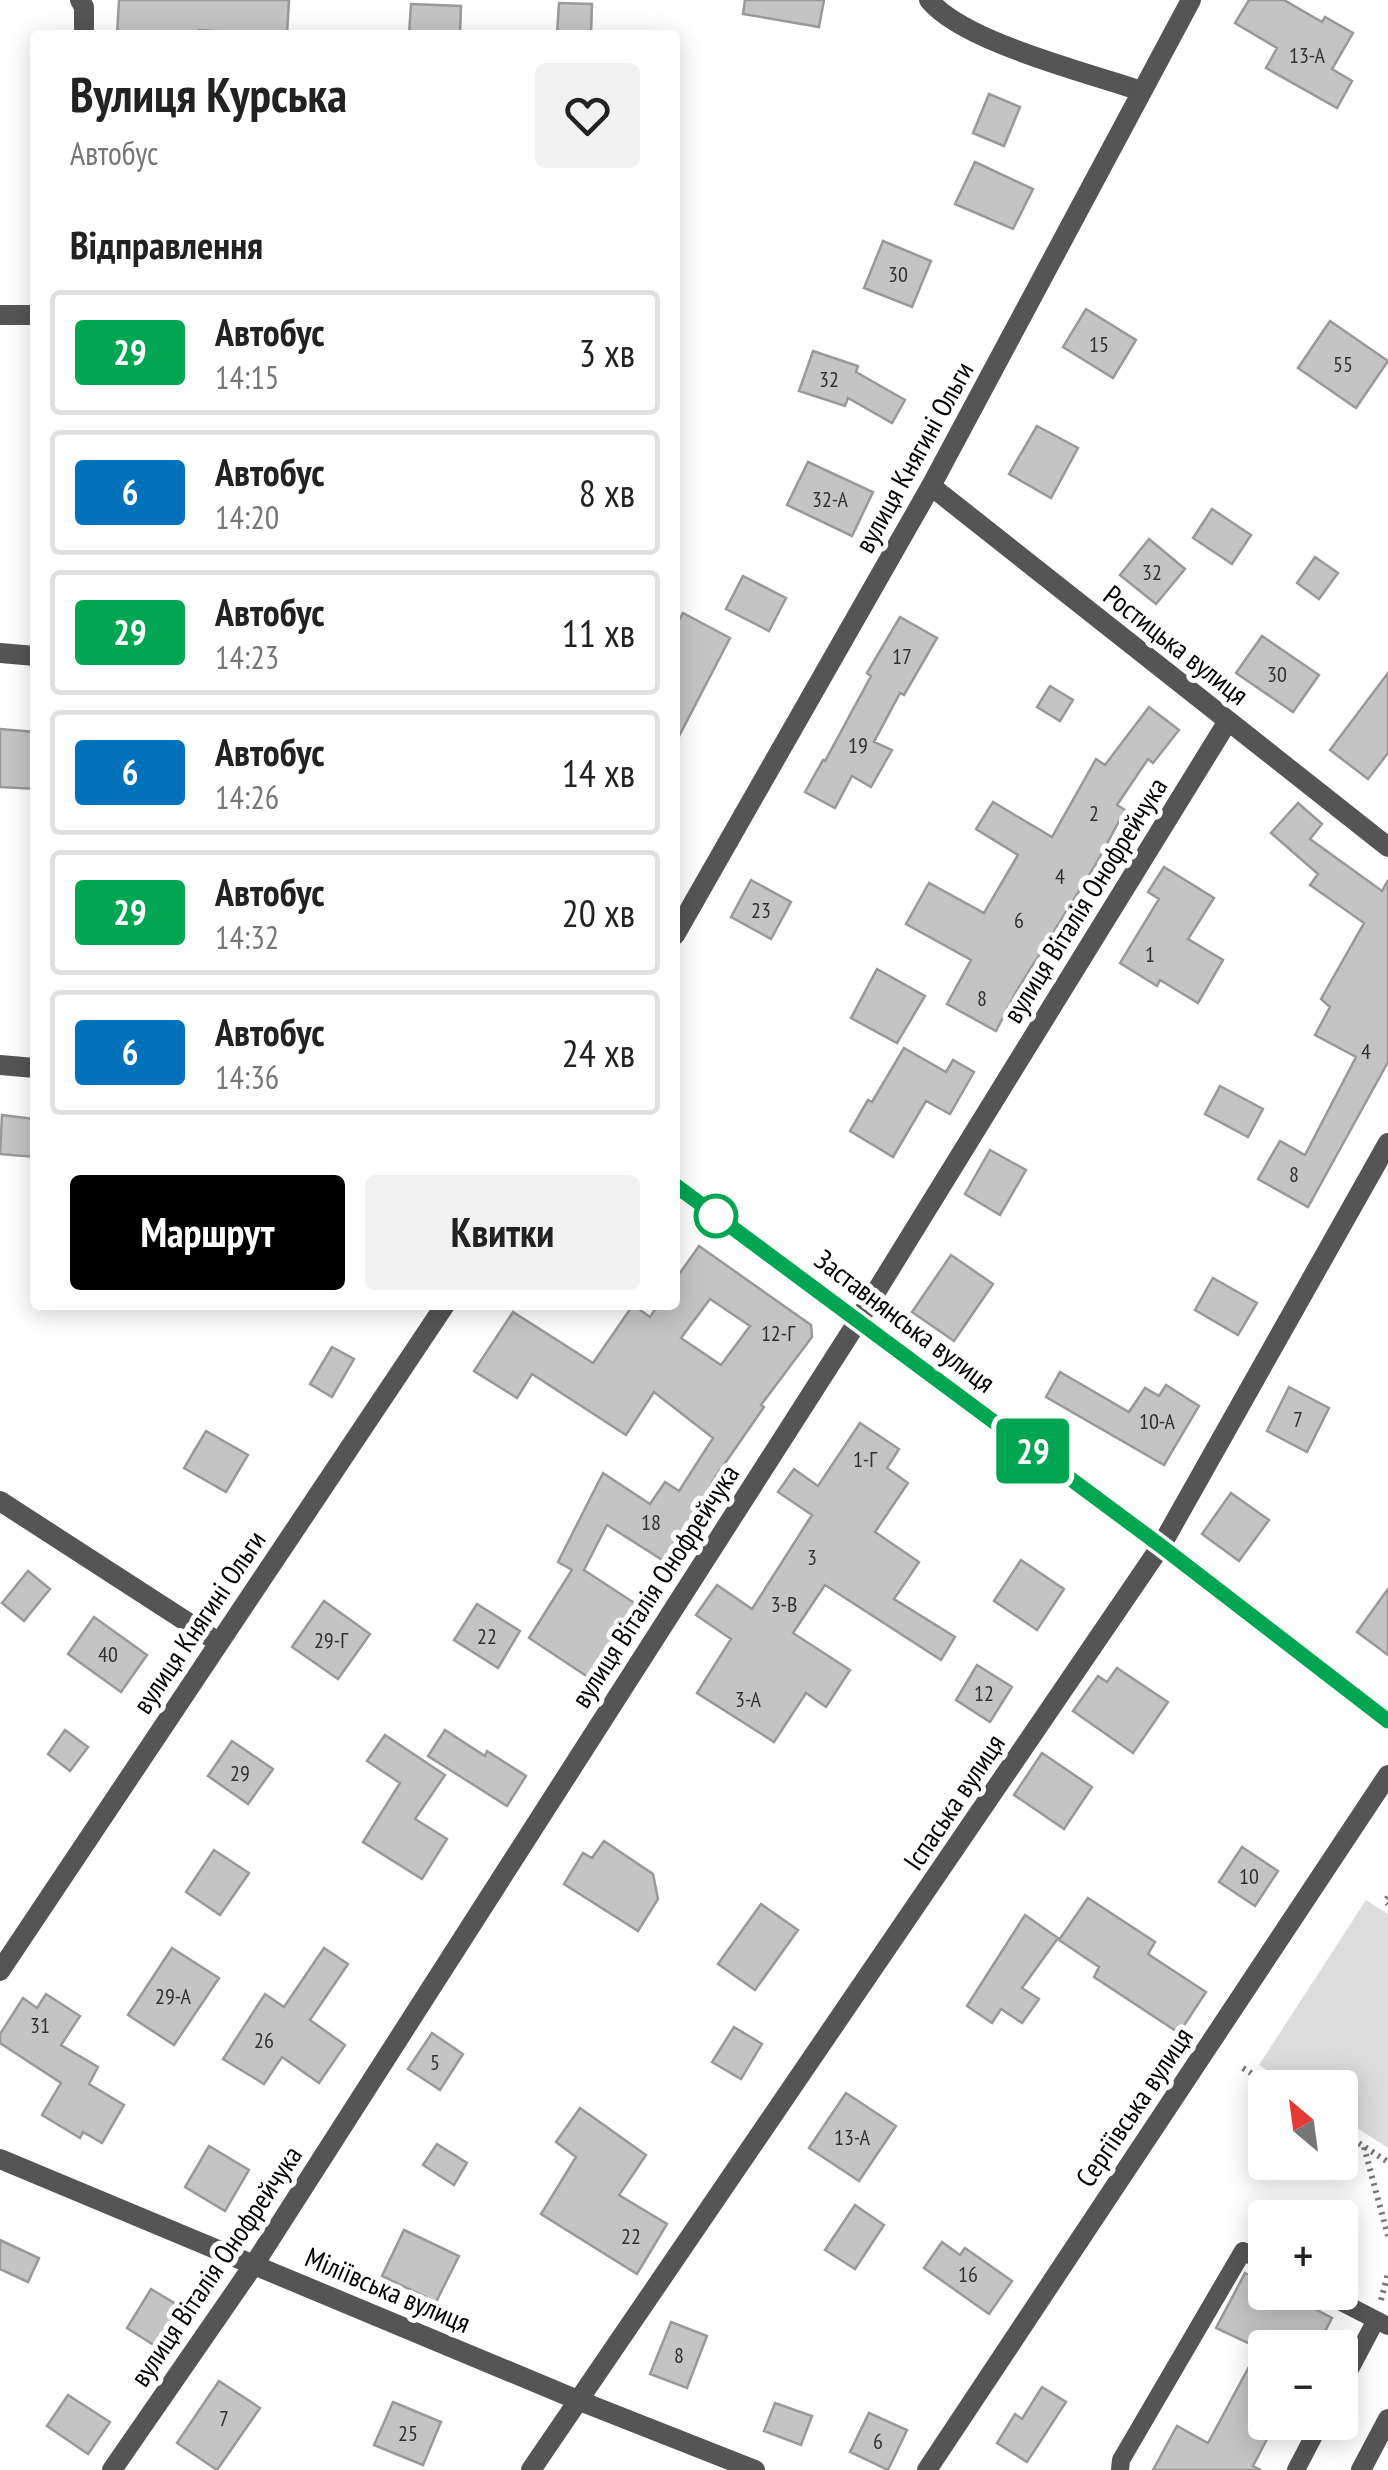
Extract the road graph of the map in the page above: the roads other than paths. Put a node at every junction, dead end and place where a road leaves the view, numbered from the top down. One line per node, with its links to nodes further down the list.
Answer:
1 (80, 0): 4 (street)
2 (929, 0): 5 (street)
3 (1191, 0): 5 (street, вулиця Княгині Ольги)
4 (84, 30)
5 (1141, 92): 8 (street, вулиця Княгині Ольги)
6 (0, 315): 7 (street)
7 (30, 316)
8 (931, 486): 11 (street, Ростицька вулиця); 13 (street, вулиця Княгині Ольги)
9 (0, 653): 10 (street)
10 (30, 656)
11 (1228, 721): 12 (street, Ростицька вулиця); 19 (street, вулиця Віталія Онофрейчука)
12 (1388, 846)
13 (680, 926)
14 (0, 1065): 15 (street)
15 (30, 1068)
16 (1388, 1143): 21 (street, Іспаська вулиця)
17 (680, 1189): 19 (street, Заставнянська вулиця)
18 (442, 1310): 22 (street, вулиця Княгині Ольги)
19 (858, 1321): 21 (street, Заставнянська вулиця); 28 (street, вулиця Віталія Онофрейчука)
20 (0, 1500): 22 (street)
21 (1161, 1546): 23 (street, Заставнянська вулиця); 32 (street, Іспаська вулиця)
22 (218, 1642): 25 (street, вулиця Княгині Ольги)
23 (1388, 1721)
24 (1388, 1775): 38 (street, Сергіївська вулиця)
25 (0, 1971)
26 (0, 2159): 28 (street, Міліївська вулиця)
27 (1248, 2254): 39 (lane)
28 (255, 2263): 32 (street, Міліївська вулиця); 35 (street, вулиця Віталія Онофрейчука)
29 (1357, 2310): 30 (lane)
30 (1382, 2323): 31 (lane)
31 (1358, 2360)
32 (580, 2401): 36 (street, Іспаська вулиця); 37 (street, Міліївська вулиця)
33 (1388, 2419): 41 (street)
34 (1312, 2440): 40 (lane)
35 (112, 2470)
36 (531, 2470)
37 (755, 2470)
38 (926, 2470)
39 (1120, 2470)
40 (1296, 2470)
41 (1361, 2470)

